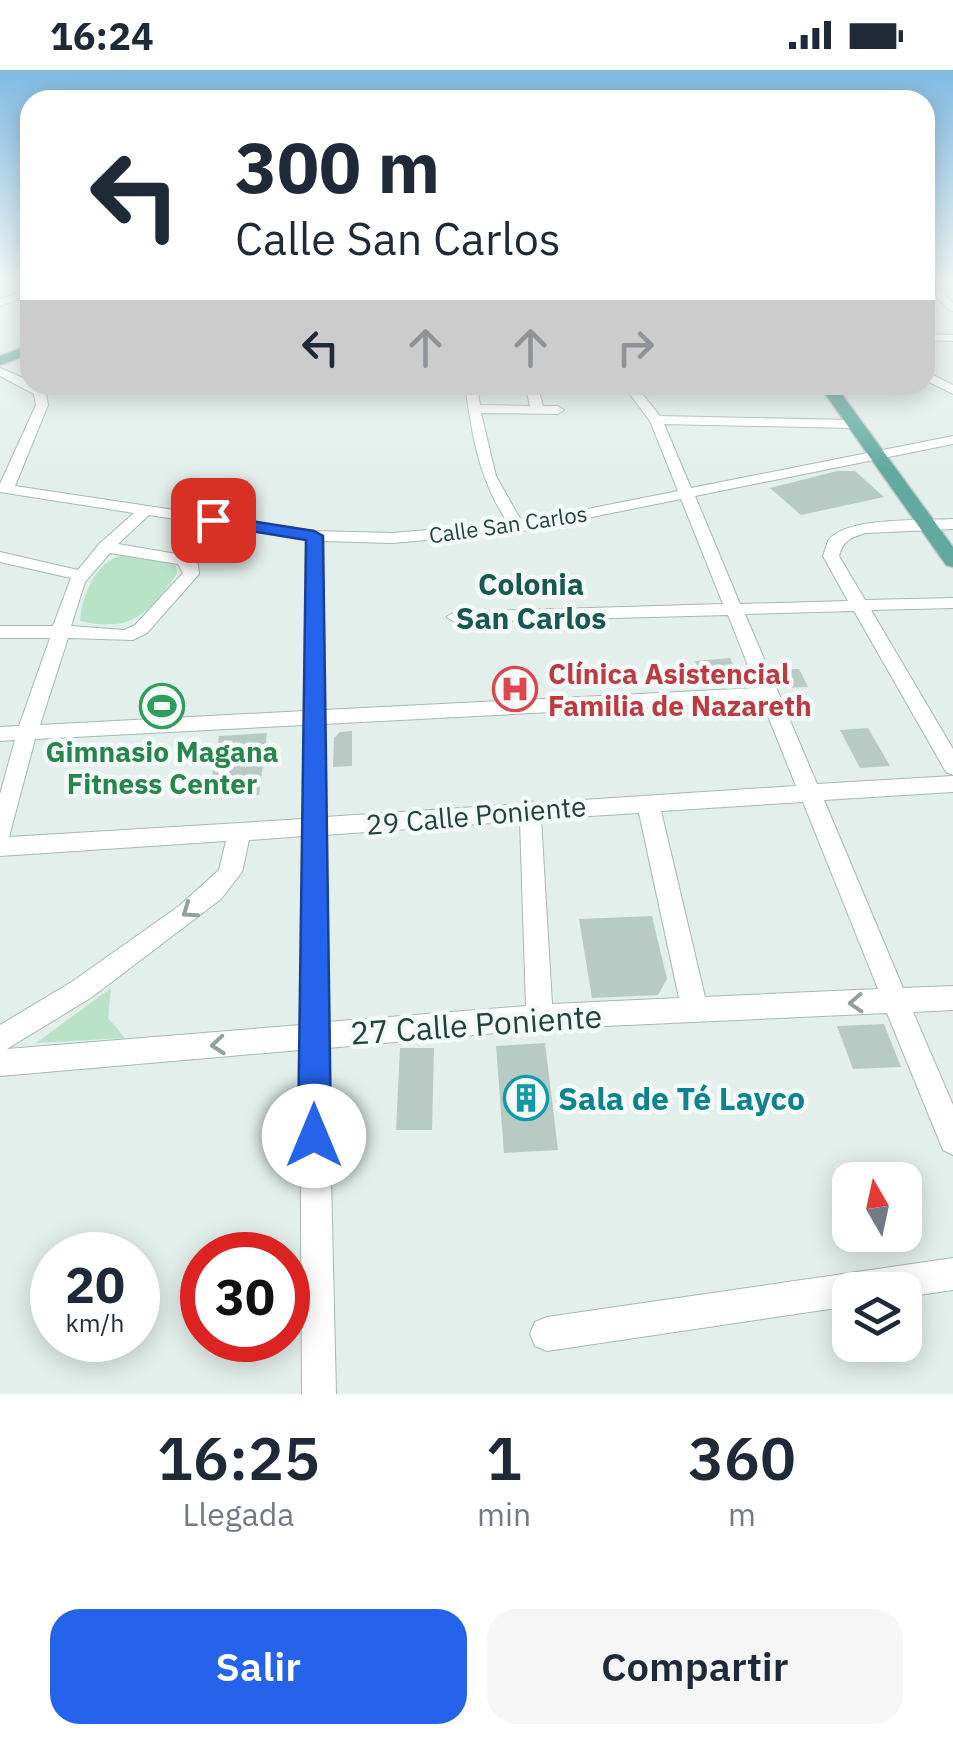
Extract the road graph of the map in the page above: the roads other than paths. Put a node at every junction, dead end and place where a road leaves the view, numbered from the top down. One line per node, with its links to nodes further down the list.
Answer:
1 (40, 395): 13 (street)
2 (472, 395): 6 (street)
3 (534, 395): 7 (street)
4 (637, 395): 9 (street)
5 (833, 395): 10 (main road)
6 (474, 409): 7 (street); 18 (street)
7 (538, 409): 8 (street)
8 (558, 410)
9 (656, 420): 10 (street); 14 (street)
10 (852, 424): 12 (main road)
11 (953, 440): 12 (street, Calle San Carlos)
12 (875, 457): 14 (street, Calle San Carlos); 17 (main road)
13 (4, 488): 15 (street, Calle San Carlos)
14 (684, 494): 18 (street, Calle San Carlos); 26 (street)
15 (146, 510): 19 (street, Calle San Carlos); 20 (street)
16 (953, 524): 17 (street)
17 (926, 525): 22 (main road); 25 (street)
18 (518, 528): 19 (street, Calle San Carlos)
19 (314, 536): 31 (street)
20 (105, 547): 23 (street); 29 (street)
21 (0, 557): 23 (street)
22 (953, 561)
23 (81, 575): 29 (street)
24 (953, 602): 25 (street)
25 (859, 606): 26 (street); 34 (street)
26 (734, 610): 27 (street); 30 (street)
27 (456, 617)
28 (0, 632): 29 (street)
29 (58, 633): 32 (street)
30 (767, 694): 31 (street); 36 (street)
31 (317, 718): 32 (street); 39 (street)
32 (27, 732): 33 (street); 41 (street)
33 (0, 734)
34 (953, 767)
35 (953, 784): 36 (street, 29 Calle Poniente)
36 (812, 792): 37 (street, 29 Calle Poniente); 44 (street)
37 (648, 802): 38 (street, 29 Calle Poniente); 45 (street)
38 (530, 809): 39 (street, 29 Calle Poniente); 46 (street)
39 (317, 829): 40 (street, 29 Calle Poniente); 47 (street)
40 (239, 833): 42 (street, 29 Calle Poniente); 48 (street, one-way to 48)
41 (0, 834)
42 (0, 847)
43 (953, 998): 44 (street, 27 Calle Poniente)
44 (897, 1001): 45 (street, 27 Calle Poniente, one-way to 45); 50 (street)
45 (695, 1010): 46 (street, 27 Calle Poniente)
46 (540, 1017): 47 (street, 27 Calle Poniente)
47 (315, 1037): 49 (street, 27 Calle Poniente, one-way to 49); 53 (street)
48 (0, 1039)
49 (0, 1062)
50 (953, 1140)
51 (953, 1274): 52 (street)
52 (547, 1334)
53 (319, 1394)

